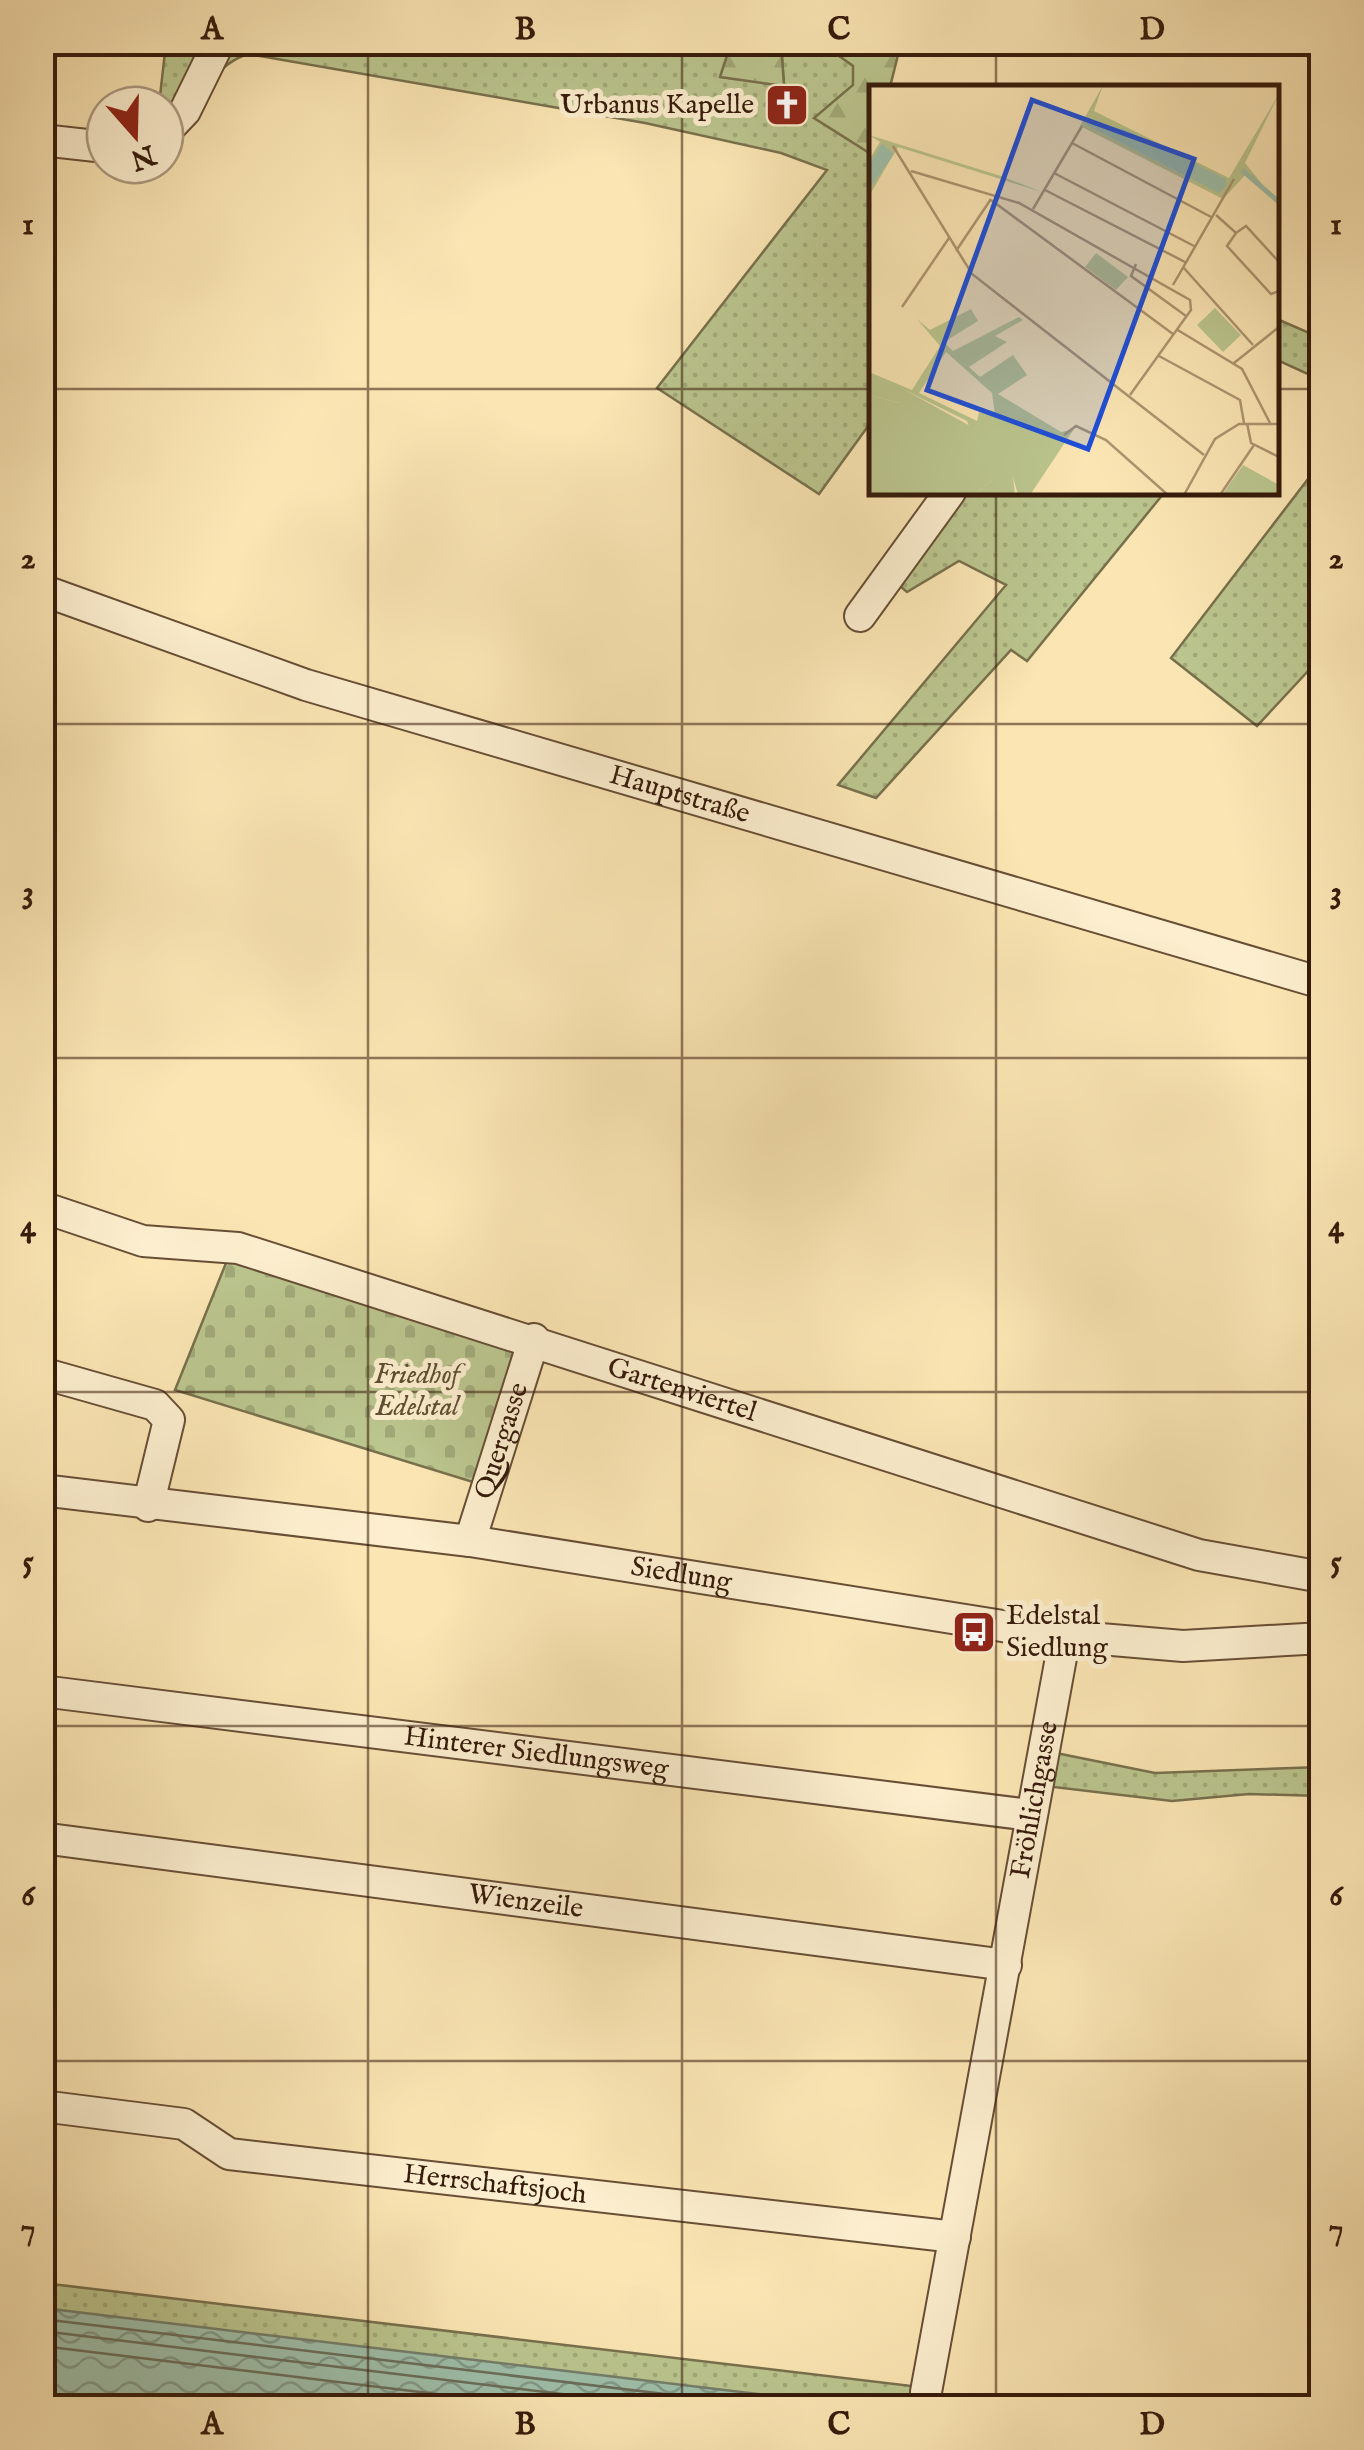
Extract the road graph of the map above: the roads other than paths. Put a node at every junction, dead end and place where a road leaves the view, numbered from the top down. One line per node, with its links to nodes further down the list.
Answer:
1 (219, 42): 2 (street)
2 (185, 111)
3 (42, 140): 4 (street)
4 (85, 145)
5 (948, 495): 7 (street)
6 (42, 590): 8 (street, Hauptstraße)
7 (860, 616)
8 (1322, 983)
9 (42, 1206): 10 (street, Gartenviertel)
10 (534, 1339): 14 (street, Quergasse); 15 (street, Gartenviertel)
11 (42, 1373): 13 (street)
12 (42, 1490): 13 (street, Siedlung)
13 (148, 1506): 14 (street, Siedlung)
14 (470, 1541): 16 (street, Siedlung)
15 (1322, 1576)
16 (1065, 1636): 17 (street, Siedlung); 19 (street, Fröhlichgasse)
17 (1322, 1638)
18 (42, 1692): 19 (street, Hinterer Siedlungsweg)
19 (1030, 1815): 21 (street, Fröhlichgasse)
20 (42, 1838): 21 (street, Wienzeile)
21 (1006, 1965): 23 (street, Fröhlichgasse)
22 (42, 2106): 23 (street, Herrschaftsjoch)
23 (955, 2237): 24 (street, Fröhlichgasse)
24 (926, 2392)

